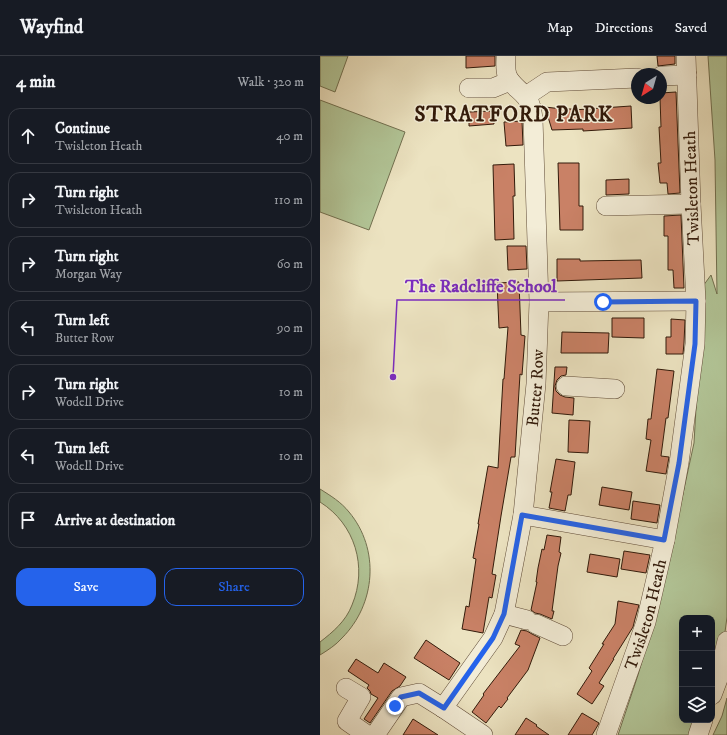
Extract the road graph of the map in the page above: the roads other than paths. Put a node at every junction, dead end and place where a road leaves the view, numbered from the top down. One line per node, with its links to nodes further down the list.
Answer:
1 (506, 56): 6 (street)
2 (686, 56): 3 (street, Twisleton Heath)
3 (687, 75): 4 (street); 9 (street, Twisleton Heath)
4 (667, 76)
5 (631, 78): 8 (street)
6 (510, 81): 7 (street); 8 (street, Butter Row)
7 (469, 88)
8 (526, 96): 12 (street, Butter Row)
9 (691, 204): 10 (street); 11 (street, Twisleton Heath)
10 (606, 206)
11 (696, 301): 12 (street); 16 (street, Twisleton Heath)
12 (539, 302): 13 (street, Butter Row)
13 (552, 385): 14 (street); 15 (street, Butter Row)
14 (615, 390)
15 (522, 515): 16 (street); 17 (street, Butter Row)
16 (664, 540): 27 (street, Twisleton Heath)
17 (504, 614): 18 (street); 22 (street, Butter Row)
18 (563, 634)
19 (727, 641): 20 (street)
20 (715, 687)
21 (346, 688): 24 (street)
22 (444, 708): 25 (street); 26 (street)
23 (702, 723): 28 (street)
24 (366, 735)
25 (375, 735)
26 (481, 735)
27 (606, 735)
28 (698, 735)

